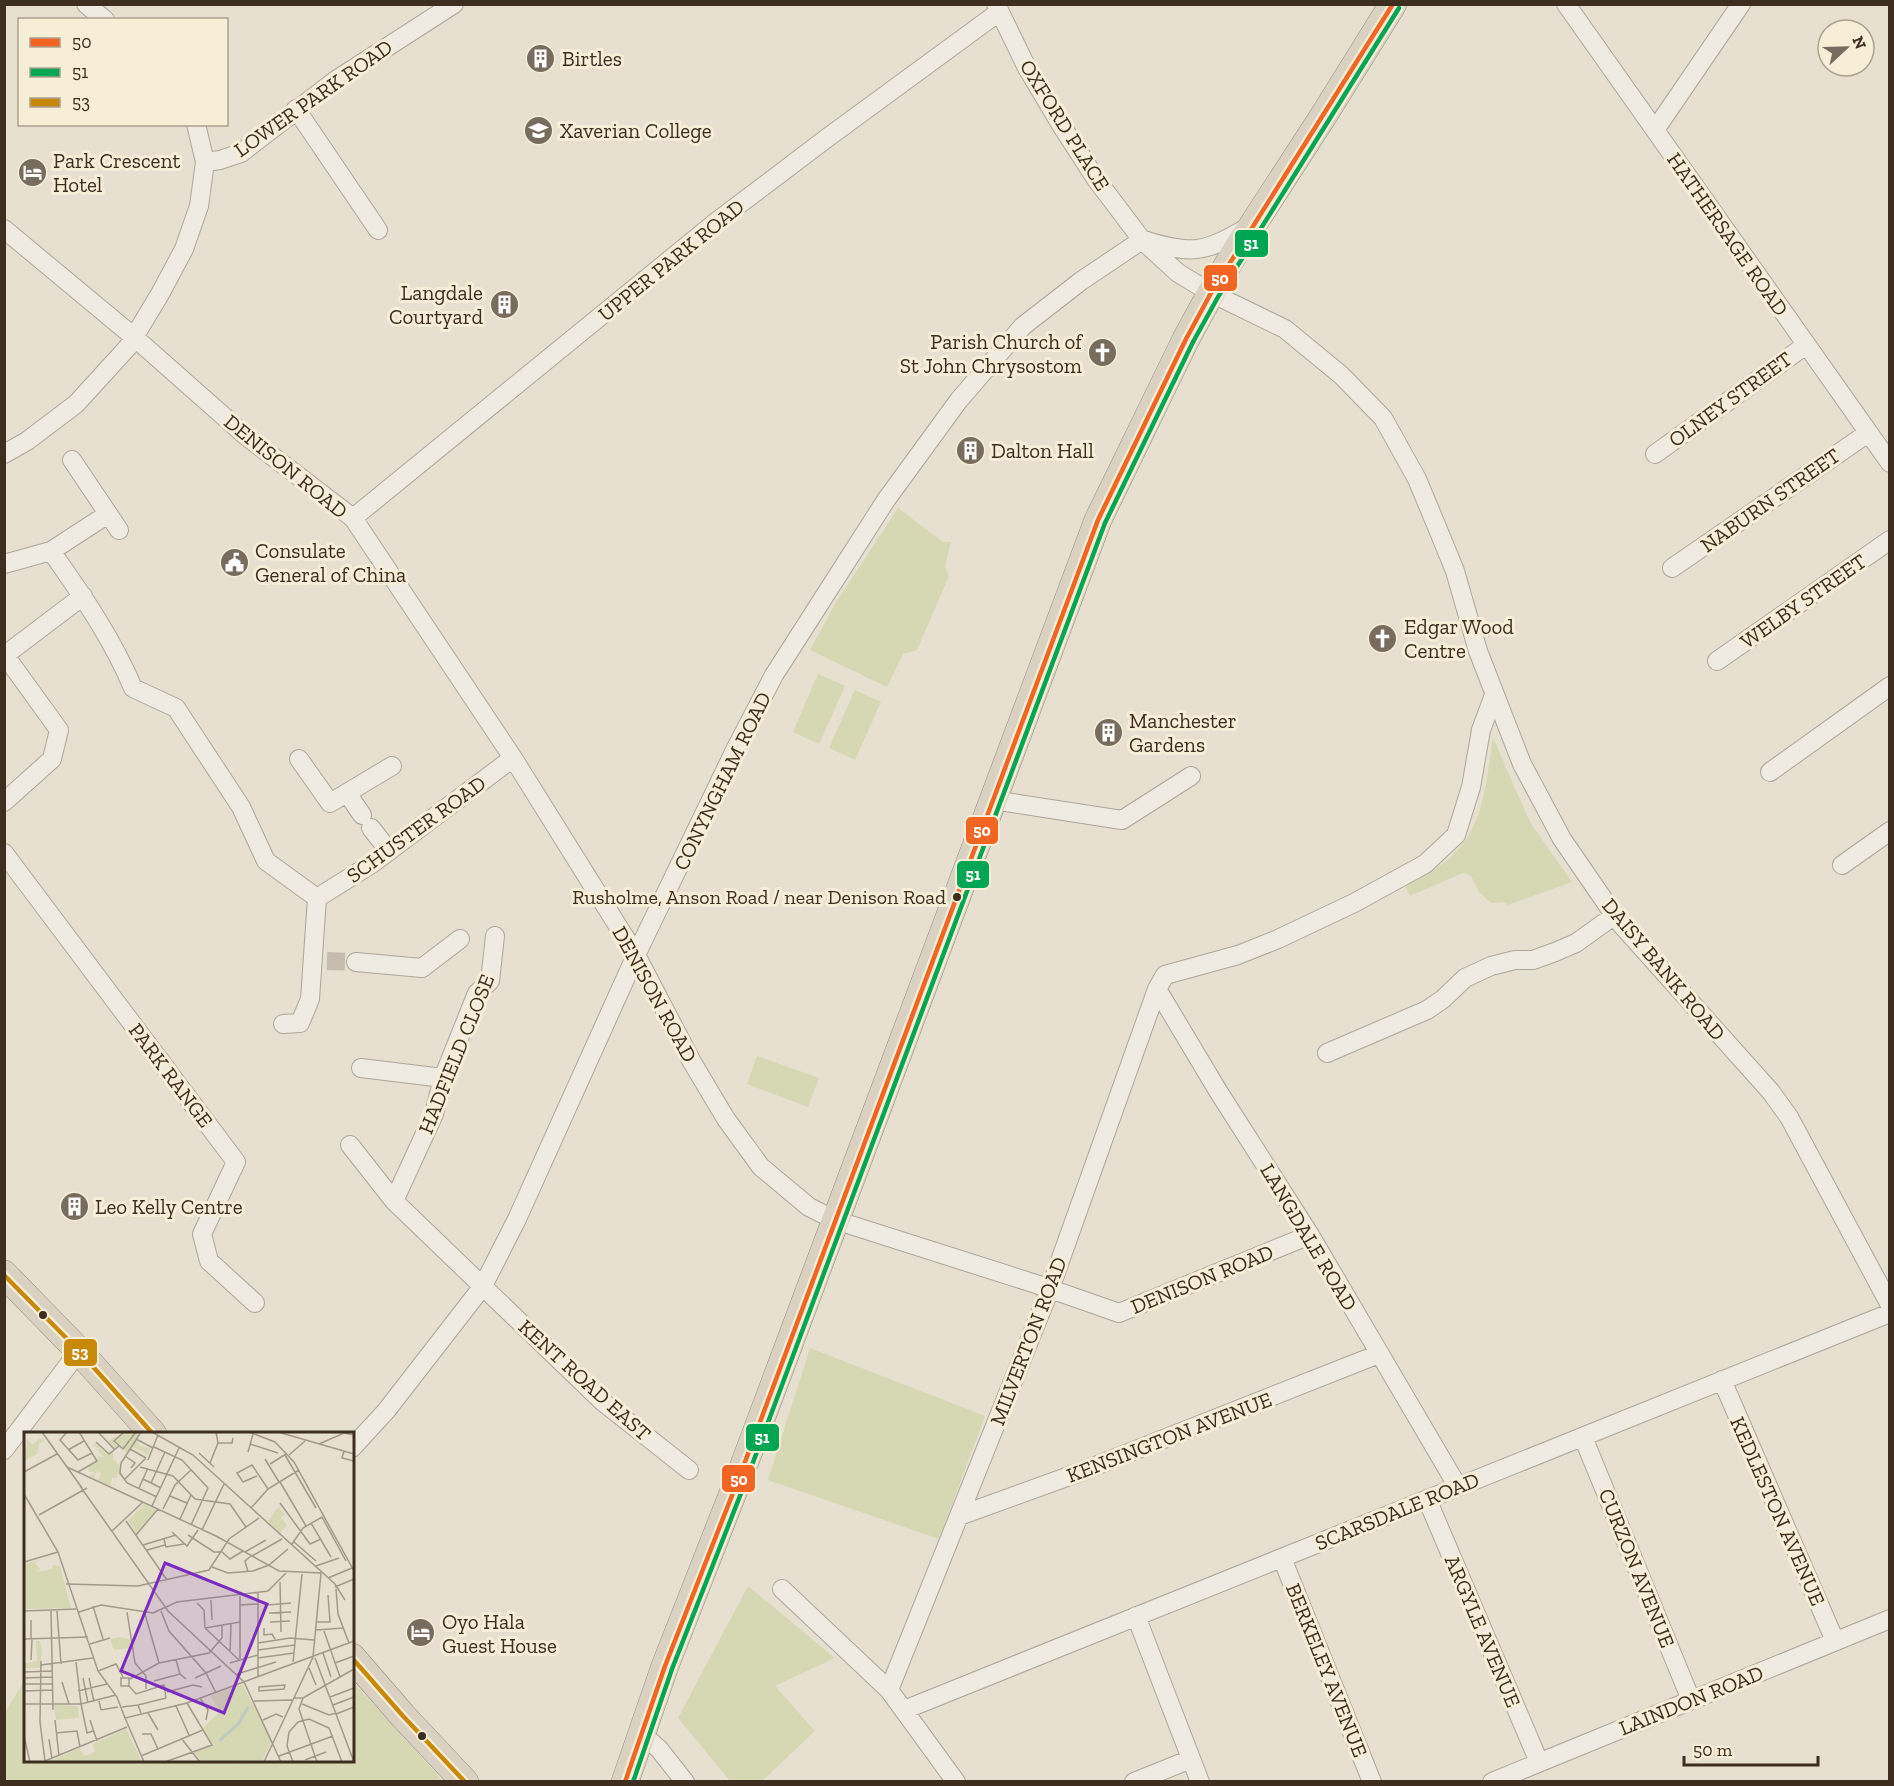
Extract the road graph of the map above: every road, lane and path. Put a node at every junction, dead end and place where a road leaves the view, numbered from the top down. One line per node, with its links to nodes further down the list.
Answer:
1 (86, 4): 7 (street)
2 (454, 4): 8 (street, LOWER PARK ROAD)
3 (1393, 4): 12 (highway)
4 (1566, 4): 10 (street, HATHERSAGE ROAD)
5 (1741, 4): 10 (street)
6 (997, 8): 15 (street, OXFORD PLACE); 25 (street, UPPER PARK ROAD)
7 (103, 18)
8 (296, 110): 11 (street, LOWER PARK ROAD); 14 (street)
9 (196, 126): 11 (street)
10 (1655, 130): 18 (street, HATHERSAGE ROAD)
11 (205, 162): 17 (street)
12 (1252, 225): 15 (street); 16 (highway)
13 (4, 230): 17 (street, DENISON ROAD)
14 (378, 230)
15 (1142, 240): 16 (street, OXFORD PLACE); 52 (street, CONYNGHAM ROAD)
16 (1211, 293): 35 (street, DAISY BANK ROAD); 42 (highway)
17 (134, 337): 20 (street); 25 (street, DENISON ROAD)
18 (1806, 345): 19 (street, HATHERSAGE ROAD); 21 (street, OLNEY STREET)
19 (1868, 433): 23 (street, HATHERSAGE ROAD); 30 (street, NABURN STREET)
20 (4, 454)
21 (1655, 454)
22 (72, 460): 24 (street)
23 (1890, 464)
24 (108, 514): 26 (street); 28 (street)
25 (353, 518): 36 (street, DENISON ROAD)
26 (119, 530)
27 (1890, 540): 33 (street, WELBY STREET)
28 (51, 551): 29 (street); 31 (street)
29 (4, 564)
30 (1672, 568)
31 (83, 596): 32 (street); 48 (street)
32 (5, 654): 43 (street)
33 (1717, 661)
34 (1890, 686): 39 (street)
35 (1494, 694): 49 (street, DAISY BANK ROAD); 54 (street)
36 (513, 758): 45 (street, SCHUSTER ROAD); 52 (street, DENISON ROAD)
37 (299, 759): 41 (street)
38 (392, 766): 41 (street)
39 (1770, 772)
40 (1191, 776): 42 (street)
41 (347, 793): 45 (street)
42 (993, 800): 61 (highway)
43 (4, 802)
44 (1890, 831): 47 (street)
45 (388, 851): 48 (street, SCHUSTER ROAD)
46 (4, 852): 66 (street, PARK RANGE)
47 (1842, 865)
48 (317, 898): 55 (street)
49 (1615, 915): 56 (street); 67 (street, DAISY BANK ROAD)
50 (495, 936): 58 (street, HADFIELD CLOSE)
51 (460, 939): 53 (street)
52 (636, 955): 61 (street, DENISON ROAD); 64 (street, CONYNGHAM ROAD)
53 (356, 962)
54 (1157, 989): 62 (street, LANGDALE ROAD); 65 (street, MILVERTON ROAD)
55 (283, 1024)
56 (1327, 1053)
57 (361, 1068): 58 (street)
58 (443, 1078): 60 (street, HADFIELD CLOSE)
59 (350, 1145): 60 (street, KENT ROAD EAST)
60 (394, 1202): 64 (street, KENT ROAD EAST)
61 (835, 1220): 65 (street, DENISON ROAD); 89 (highway)
62 (1310, 1235): 65 (street, DENISON ROAD); 70 (street, LANGDALE ROAD)
63 (4, 1274): 69 (highway)
64 (483, 1286): 74 (street, CONYNGHAM ROAD); 76 (street, KENT ROAD EAST)
65 (1050, 1289): 79 (street, MILVERTON ROAD)
66 (255, 1303)
67 (1890, 1305)
68 (1890, 1313): 71 (street, SCARSDALE ROAD)
69 (79, 1352): 72 (highway); 75 (street)
70 (1379, 1354): 77 (street, LANGDALE ROAD); 79 (street, KENSINGTON AVENUE)
71 (1722, 1380): 73 (street, SCARSDALE ROAD); 84 (street, KEDLESTON AVENUE)
72 (151, 1432)
73 (1583, 1437): 77 (street, SCARSDALE ROAD); 87 (street, CURZON AVENUE)
74 (354, 1446)
75 (4, 1450)
76 (689, 1470)
77 (1458, 1487): 78 (street, SCARSDALE ROAD)
78 (1427, 1499): 80 (street, SCARSDALE ROAD); 91 (street, ARGYLE AVENUE)
79 (959, 1516): 86 (street, MILVERTON ROAD)
80 (1282, 1558): 82 (street, SCARSDALE ROAD); 98 (street, BERKELEY AVENUE)
81 (782, 1589): 86 (street)
82 (1136, 1616): 88 (street, SCARSDALE ROAD); 90 (street)
83 (1890, 1619): 84 (street, LAINDON ROAD)
84 (1835, 1641): 87 (street, LAINDON ROAD)
85 (354, 1659): 92 (highway)
86 (889, 1690): 88 (street)
87 (1691, 1700): 91 (street, LAINDON ROAD)
88 (904, 1710): 95 (street)
89 (642, 1734): 93 (highway); 94 (street)
90 (1191, 1759): 96 (street); 97 (street)
91 (1539, 1762): 99 (street, LAINDON ROAD)
92 (465, 1782)
93 (625, 1782)
94 (685, 1782)
95 (956, 1782)
96 (1134, 1782)
97 (1200, 1782)
98 (1372, 1782)
99 (1492, 1782)

